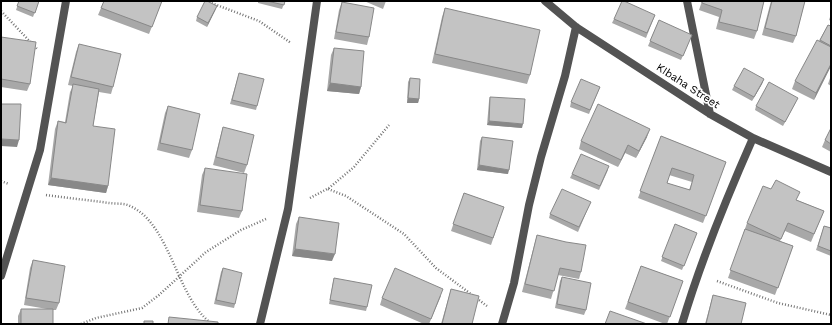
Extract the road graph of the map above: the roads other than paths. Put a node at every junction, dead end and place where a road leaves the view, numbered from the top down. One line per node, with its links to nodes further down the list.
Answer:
1 (66, 1): 9 (street)
2 (317, 1): 11 (street)
3 (545, 1): 5 (street, KIbaha Street)
4 (687, 1): 6 (street)
5 (576, 27): 6 (street, KIbaha Street); 10 (street)
6 (710, 114): 7 (street, KIbaha Street)
7 (753, 138): 8 (street, KIbaha Street); 12 (street)
8 (831, 172)
9 (1, 276)
10 (503, 322)
11 (260, 324)
12 (682, 324)

